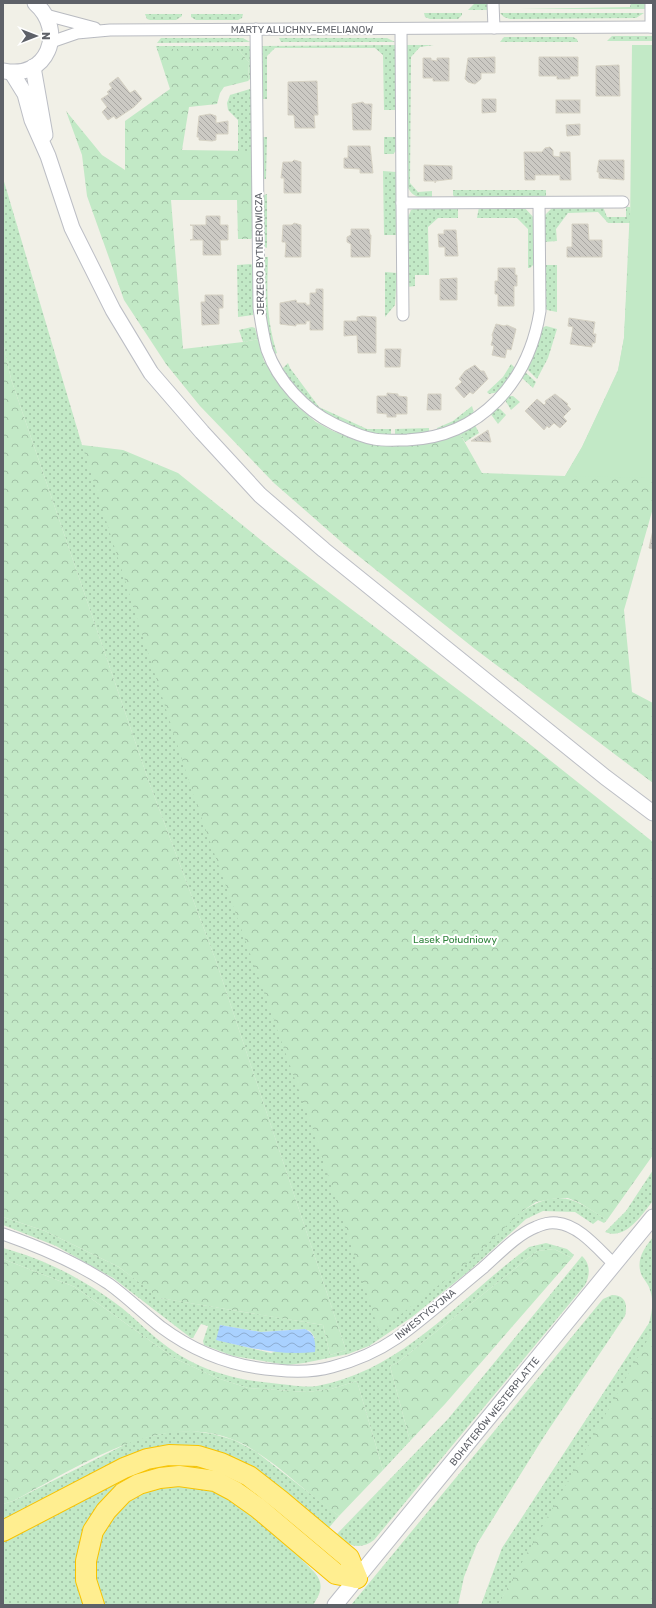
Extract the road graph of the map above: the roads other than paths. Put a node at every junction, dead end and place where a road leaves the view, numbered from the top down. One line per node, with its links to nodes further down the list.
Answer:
1 (35, 3): 4 (main road)
2 (493, 3): 6 (street)
3 (651, 3): 5 (street)
4 (46, 15): 9 (street, MARTY ALUCHNY-EMELIANOW); 10 (main road)
5 (652, 27): 6 (street, MARTY ALUCHNY-EMELIANOW)
6 (494, 28): 8 (street, MARTY ALUCHNY-EMELIANOW)
7 (256, 29): 8 (street, MARTY ALUCHNY-EMELIANOW); 9 (street, MARTY ALUCHNY-EMELIANOW); 16 (street, JERZEGO BYTNEROWICZA)
8 (401, 29): 15 (street)
9 (110, 30): 10 (street, MARTY ALUCHNY-EMELIANOW)
10 (50, 42): 11 (main road)
11 (33, 67): 12 (main road); 13 (main road)
12 (8, 72): 13 (main road)
13 (48, 156): 18 (main road)
14 (622, 202): 16 (street)
15 (402, 203): 16 (street); 17 (street)
16 (539, 203)
17 (403, 315)
18 (653, 813)
19 (653, 1217): 21 (main road, BOHATERÓW WESTERPLATTE)
20 (3, 1234): 21 (street, INWESTYCYJNA)
21 (614, 1264): 23 (main road, BOHATERÓW WESTERPLATTE)
22 (3, 1531): 23 (highway)
23 (357, 1578): 24 (highway); 25 (main road, BOHATERÓW WESTERPLATTE)
24 (94, 1605)
25 (335, 1605)

